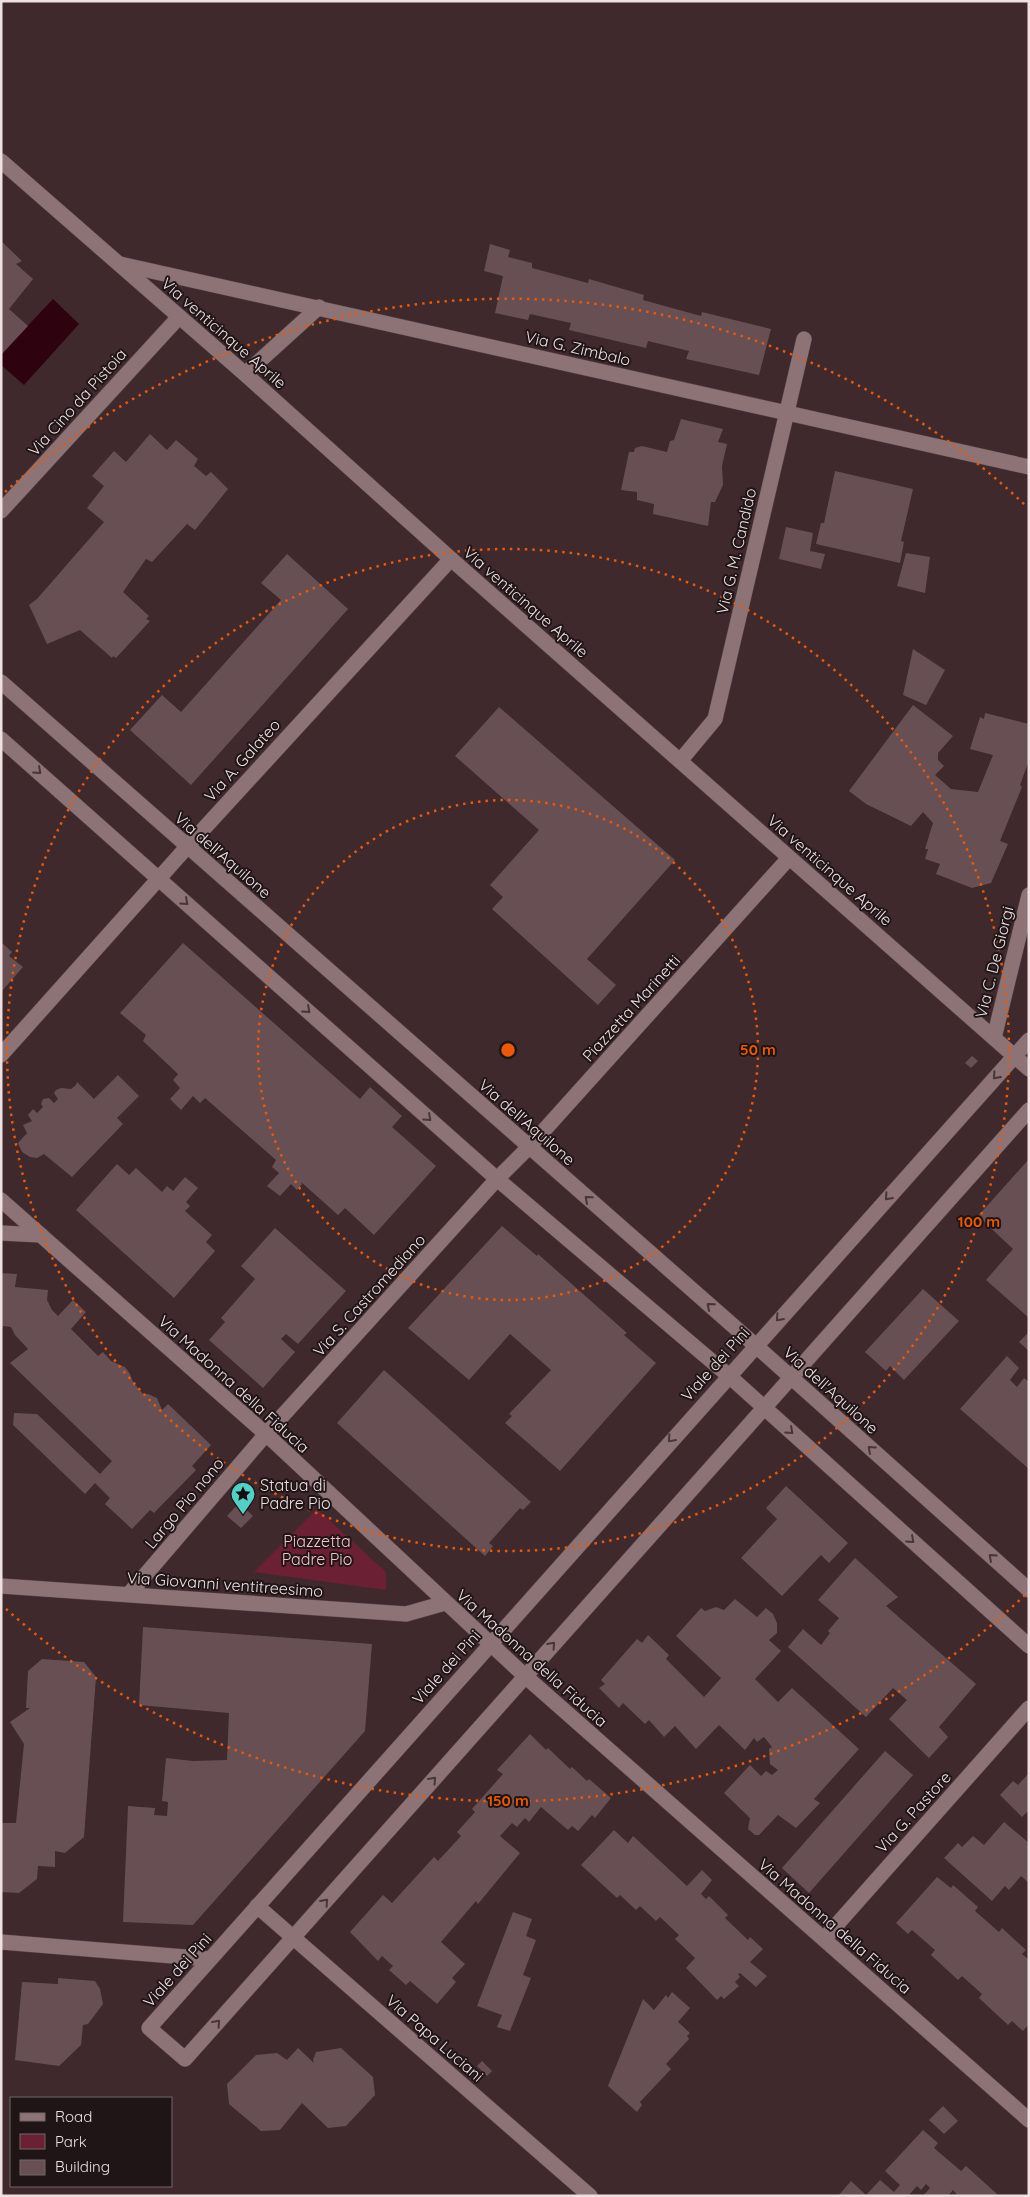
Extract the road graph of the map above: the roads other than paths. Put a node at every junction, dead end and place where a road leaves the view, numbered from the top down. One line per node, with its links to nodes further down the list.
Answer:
1 (1, 161): 2 (street, Via venticinque Aprile)
2 (120, 264): 3 (street, Via G. Zimbalo); 4 (street, Via venticinque Aprile)
3 (319, 307): 6 (street); 7 (street, Via G. Zimbalo)
4 (178, 318): 6 (street, Via venticinque Aprile); 9 (street, Via Cino da Pistoia)
5 (804, 339): 7 (street, Via G. M. Candido)
6 (245, 374): 10 (street, Via venticinque Aprile)
7 (787, 413): 8 (street, Via G. Zimbalo); 13 (street, Via G. M. Candido)
8 (1029, 467)
9 (1, 511)
10 (451, 559): 13 (street, Via venticinque Aprile); 14 (street, Via A. Galateo)
11 (1, 682): 14 (street, Via dell'Aquilone)
12 (1, 738): 16 (street, one-way to 16)
13 (680, 762): 15 (street, Via venticinque Aprile)
14 (187, 847): 16 (street, Via A. Galateo); 24 (street, Via dell'Aquilone)
15 (790, 858): 18 (street, Via venticinque Aprile); 24 (street, Piazzetta Marinetti)
16 (159, 878): 20 (street, Via A. Galateo); 25 (street, one-way to 25)
17 (1029, 895): 18 (street, Via C. De Giorgi)
18 (994, 1038): 21 (street, Via venticinque Aprile)
19 (1029, 1040): 21 (street, Viale dei Pini)
20 (1, 1054)
21 (1014, 1056): 22 (street, Via venticinque Aprile); 29 (street, Viale dei Pini, one-way to 29)
22 (1029, 1069)
23 (1029, 1110): 31 (street, Viale dei Pini)
24 (529, 1147): 25 (street, Piazzetta Marinetti); 29 (street, Via dell'Aquilone, one-way to 24)
25 (497, 1179): 30 (street); 33 (street, Via S. Castromediano)
26 (1, 1200): 28 (street, Via Madonna della Fiducia)
27 (1, 1233): 28 (street)
28 (41, 1235): 33 (street, Via Madonna della Fiducia)
29 (755, 1345): 30 (street, Viale dei Pini); 31 (street, Via dell'Aquilone)
30 (728, 1375): 32 (street); 38 (street, Viale dei Pini, one-way to 38)
31 (790, 1377): 32 (street, Viale dei Pini); 35 (street, Via dell'Aquilone, one-way to 31)
32 (763, 1407): 39 (street, one-way to 39); 40 (street, Viale dei Pini, one-way to 32)
33 (266, 1434): 36 (street, Largo Pio nono); 37 (street, Via Madonna della Fiducia)
34 (1, 1586): 36 (street, Via Giovanni ventitreesimo)
35 (1029, 1590)
36 (129, 1594): 37 (street, Via Giovanni ventitreesimo)
37 (445, 1603): 38 (street, Via Madonna della Fiducia)
38 (490, 1645): 40 (street, Via Madonna della Fiducia); 42 (street, Viale dei Pini)
39 (1029, 1646)
40 (525, 1676): 43 (street, Viale dei Pini, one-way to 40); 44 (street, Via Madonna della Fiducia)
41 (1029, 1708): 44 (street, Via G. Pastore)
42 (257, 1906): 43 (street, Via Papa Luciani); 46 (street, Viale dei Pini)
43 (293, 1938): 46 (street, Viale dei Pini, one-way to 43); 48 (street, Via Papa Luciani)
44 (824, 1940): 47 (street, Via Madonna della Fiducia)
45 (1, 1942): 46 (street)
46 (210, 1958)
47 (1029, 2120)
48 (590, 2196)

